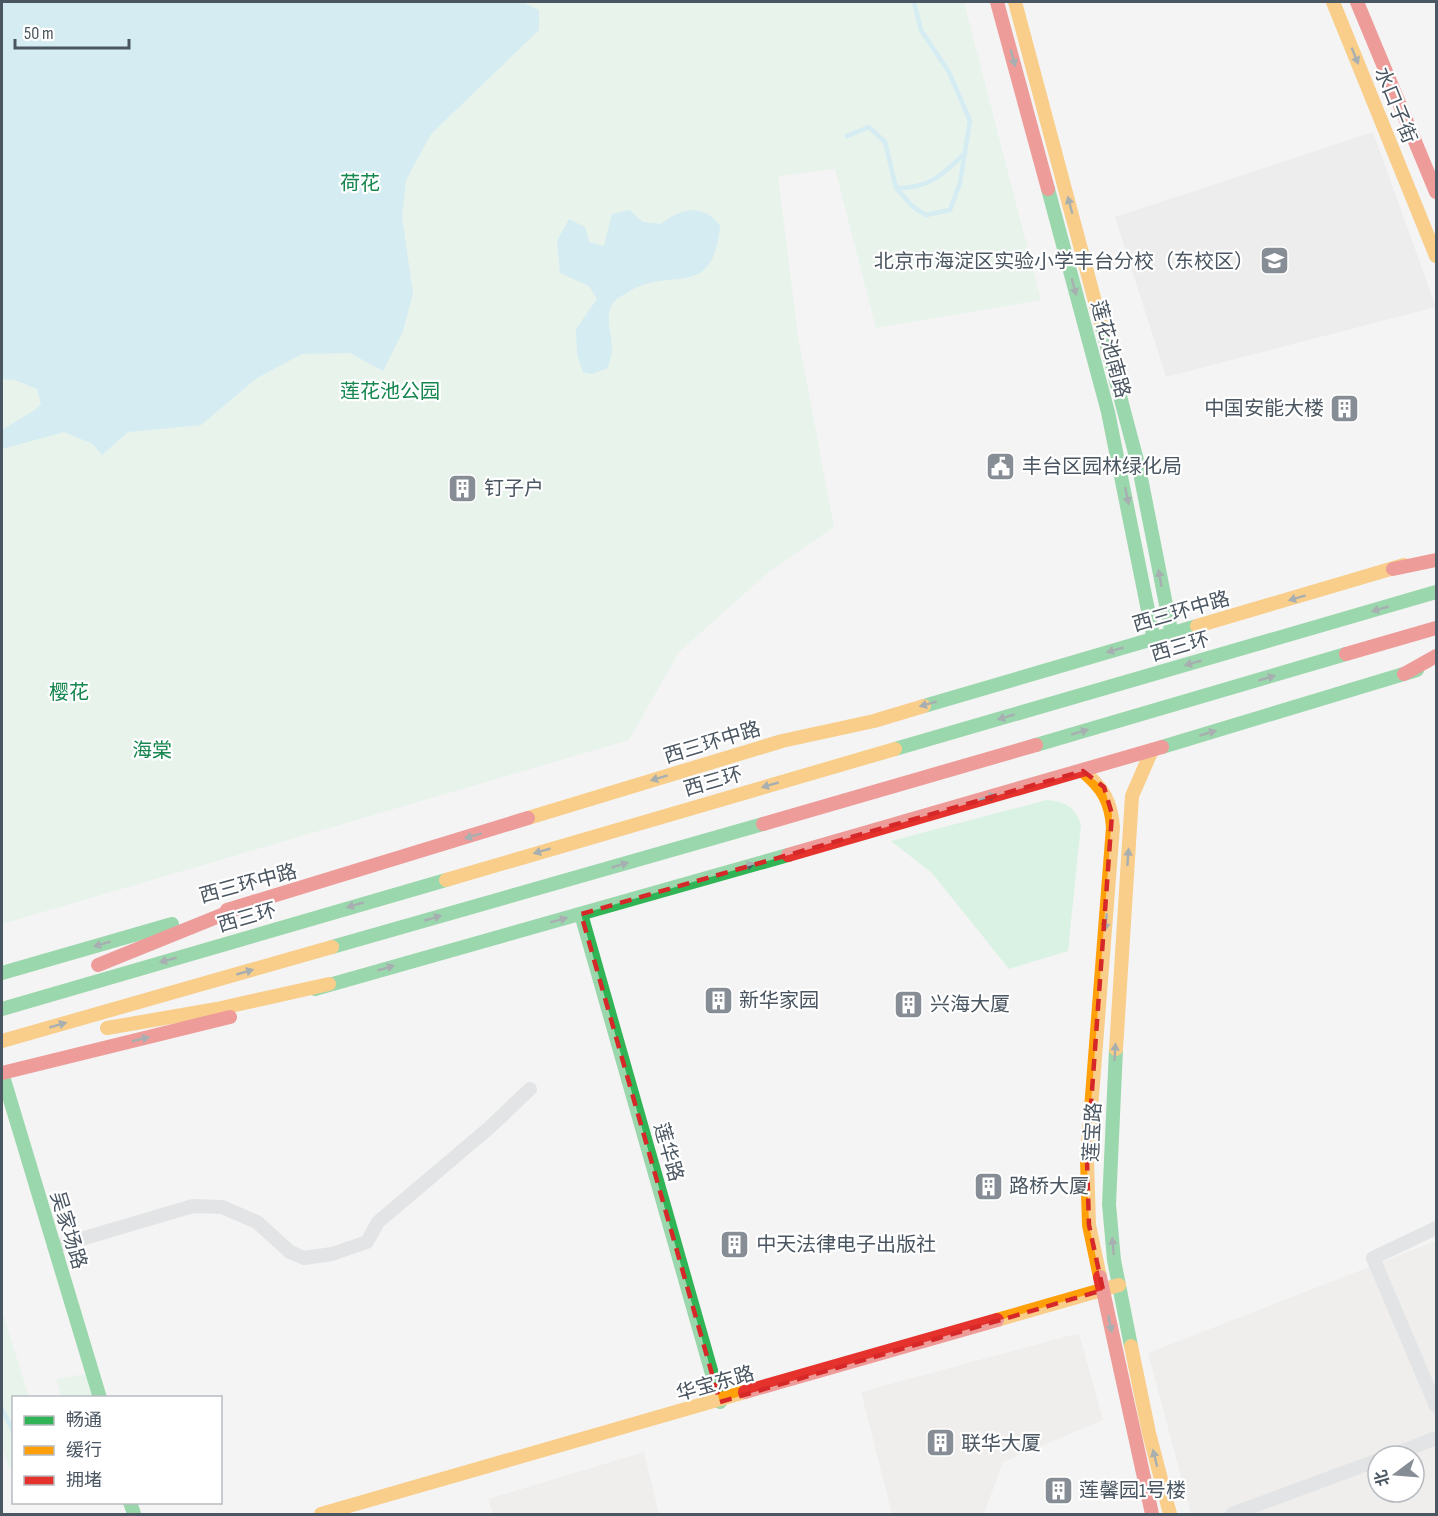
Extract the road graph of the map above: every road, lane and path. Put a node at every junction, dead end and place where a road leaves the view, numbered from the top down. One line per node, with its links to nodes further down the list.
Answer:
1 (997, 2): 13 (main road, 莲花池南路, one-way to 13)
2 (1016, 2): 12 (main road, 莲花池南路, one-way to 2)
3 (1333, 2): 6 (main road, 水口子街, one-way to 6)
4 (1357, 2): 5 (main road, 水口子街)
5 (1437, 192)
6 (1437, 256)
7 (1437, 555): 9 (main road, 西三环中路)
8 (1437, 560): 9 (main road)
9 (1393, 569): 12 (main road, 西三环中路, one-way to 12)
10 (1437, 592): 24 (main road, 西三环, one-way to 24)
11 (1437, 628): 26 (main road, one-way to 11)
12 (1172, 635): 13 (main road, 西三环中路)
13 (1154, 640): 19 (main road, 西三环中路, one-way to 19)
14 (1437, 656): 16 (main road)
15 (1437, 665): 16 (main road)
16 (1404, 674): 17 (main road, one-way to 16)
17 (1152, 750): 18 (main road); 33 (main road, 莲宝路, one-way to 17)
18 (1083, 771): 20 (main road, one-way to 18); 34 (main road, 莲宝路, one-way to 34)
19 (239, 908): 21 (main road); 22 (main road, 西三环中路, one-way to 22)
20 (581, 914): 23 (main road, one-way to 20); 36 (main road, 莲华路)
21 (81, 969)
22 (2, 973)
23 (329, 984): 25 (main road); 29 (main road, one-way to 23)
24 (2, 1009)
25 (98, 1031)
26 (2, 1041)
27 (21, 1049): 28 (main road)
28 (2, 1050)
29 (2, 1073): 32 (main road, 吴家场路)
30 (530, 1089): 32 (street)
31 (1437, 1228): 37 (street)
32 (54, 1247): 35 (main road, 吴家场路)
33 (1119, 1286): 34 (main road, 华宝东路); 43 (main road, 莲宝路, one-way to 33)
34 (1103, 1290): 36 (main road, 华宝东路); 42 (main road, 莲宝路, one-way to 42)
35 (99, 1396)
36 (720, 1402): 41 (main road, 华宝东路)
37 (1437, 1406)
38 (1437, 1438): 39 (street)
39 (1421, 1444)
40 (1366, 1465): 44 (street)
41 (321, 1515)
42 (1152, 1515)
43 (1170, 1515)
44 (1232, 1515)

